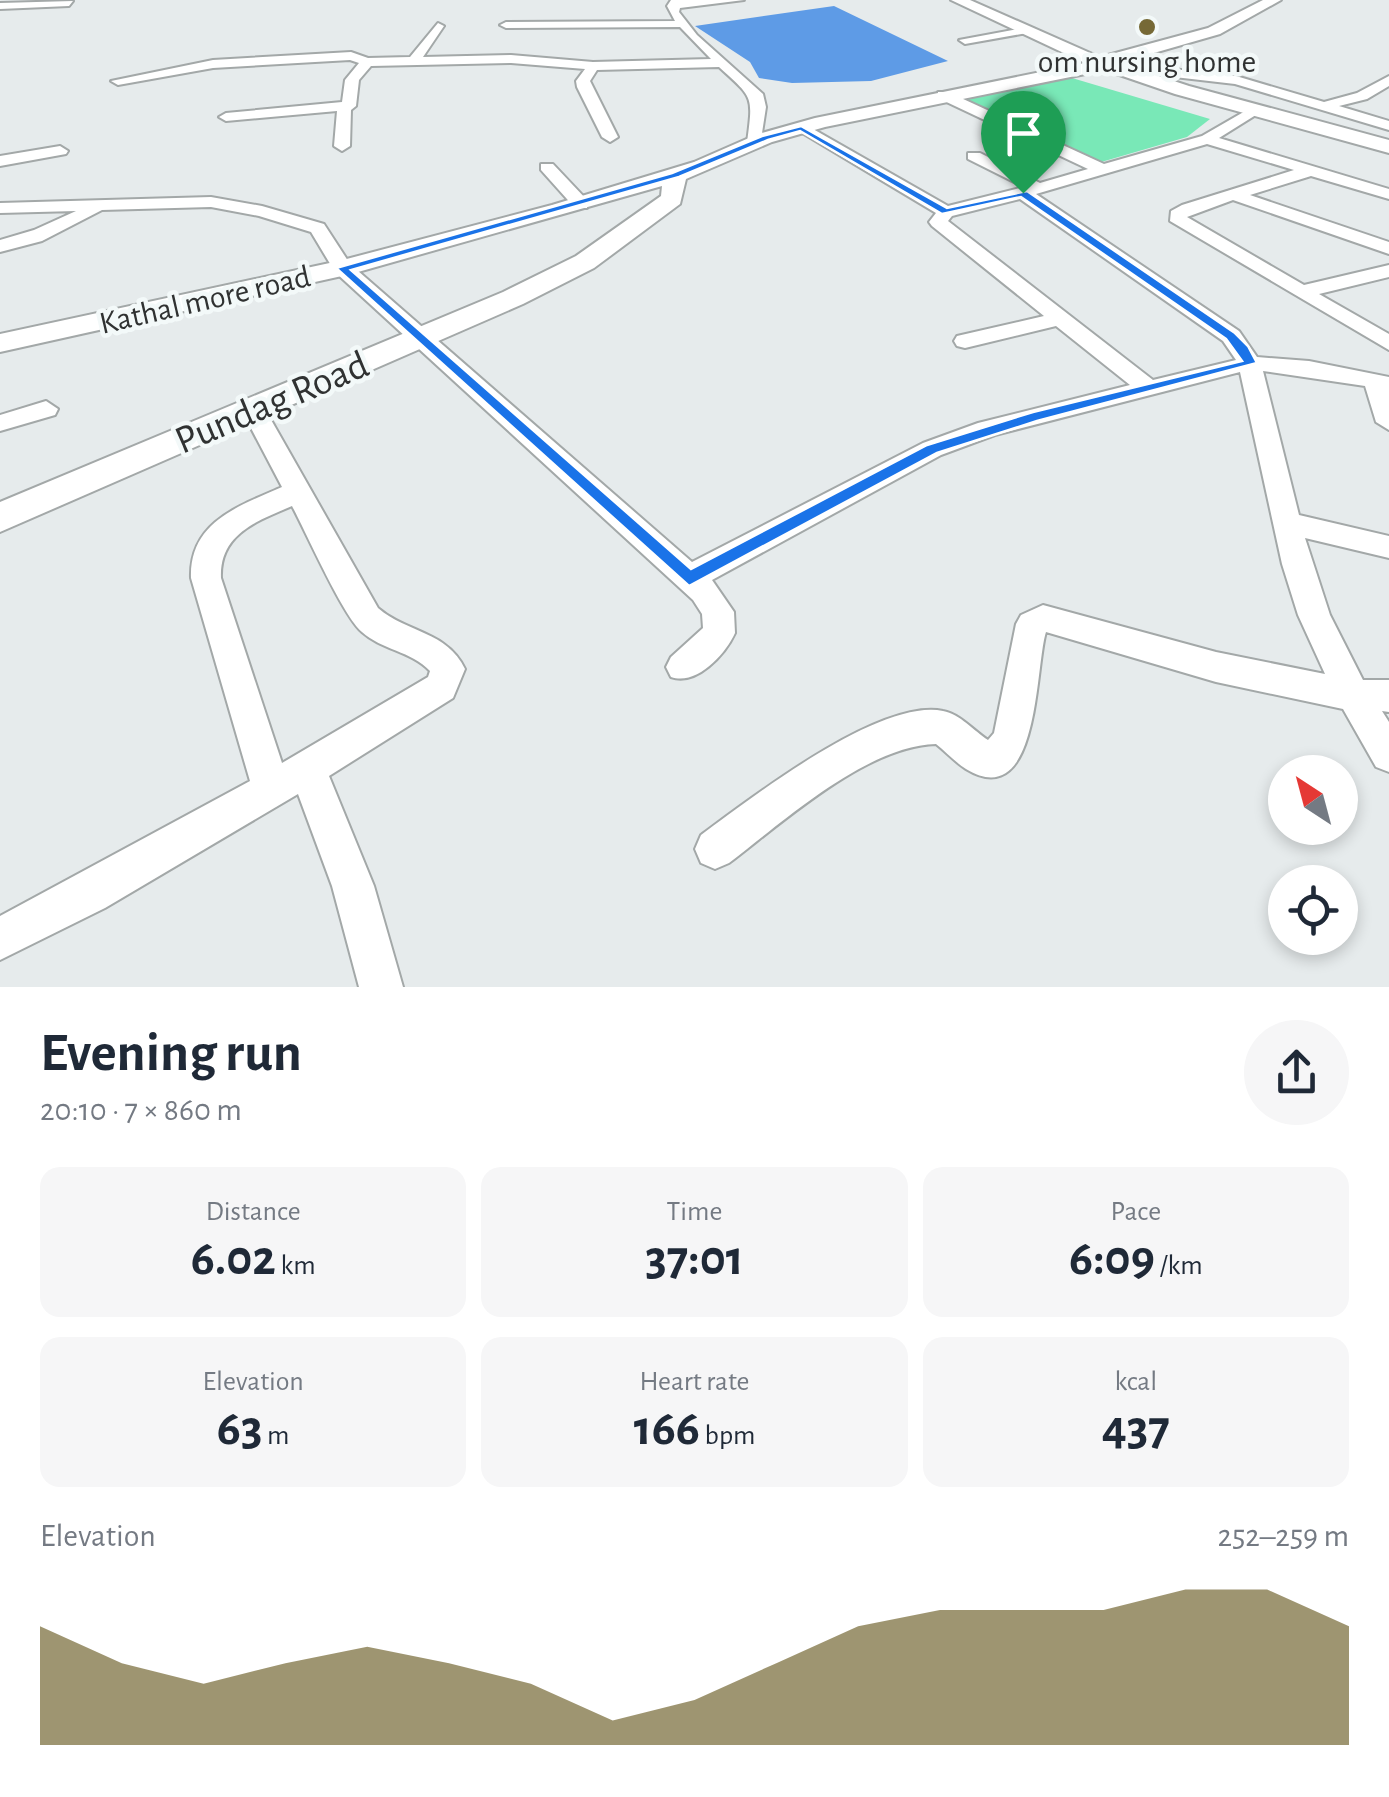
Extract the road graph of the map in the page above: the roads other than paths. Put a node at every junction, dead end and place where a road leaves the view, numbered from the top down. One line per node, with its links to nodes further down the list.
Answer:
1 (740, 0): 6 (street)
2 (958, 0): 10 (main road)
3 (969, 0): 13 (main road)
4 (1274, 0): 13 (main road, Kathal more road)
5 (69, 3): 7 (street)
6 (674, 3): 8 (street)
7 (0, 6)
8 (683, 24): 12 (street); 17 (street)
9 (438, 26): 16 (street)
10 (1023, 31): 11 (street); 13 (main road)
11 (965, 40)
12 (494, 60): 16 (street); 18 (street)
13 (1109, 60): 22 (main road, Kathal more road); 25 (street); 27 (main road); 28 (main road)
14 (232, 62): 15 (street); 20 (street); 21 (street)
15 (366, 62): 16 (street); 26 (street)
16 (413, 62)
17 (722, 62): 18 (street); 34 (street)
18 (593, 66): 32 (street)
19 (1389, 80): 23 (street)
20 (118, 81)
21 (225, 82)
22 (943, 95): 31 (main road, Kathal more road); 41 (street)
23 (1362, 96): 24 (street); 25 (street)
24 (1389, 104)
25 (1328, 106): 28 (street); 30 (street)
26 (344, 108): 29 (street); 36 (street)
27 (1254, 110): 33 (street); 35 (main road)
28 (1288, 113): 35 (main road)
29 (226, 117)
30 (1389, 126)
31 (801, 128): 34 (main road, Kathal more road); 50 (street)
32 (610, 138)
33 (1208, 139): 41 (street); 42 (street)
34 (755, 143): 43 (main road, Kathal more road)
35 (1389, 144)
36 (342, 146)
37 (60, 151): 39 (street)
38 (974, 156): 44 (street)
39 (0, 161)
40 (548, 167): 48 (street)
41 (1102, 169): 44 (street)
42 (1312, 170): 45 (street); 46 (street)
43 (675, 175): 48 (main road, Kathal more road); 57 (main road, Pundag Road)
44 (1030, 190): 50 (street); 61 (street)
45 (1389, 194)
46 (1234, 195): 52 (street); 55 (street)
47 (106, 204): 49 (street); 51 (street); 53 (street)
48 (581, 204): 53 (main road, Kathal more road)
49 (0, 208)
50 (946, 212): 56 (street)
51 (0, 246)
52 (1389, 248)
53 (342, 268): 57 (street); 59 (main road, Kathal more road)
54 (1389, 271): 55 (street)
55 (1301, 292): 60 (street)
56 (1060, 319): 58 (street); 63 (street)
57 (425, 338): 65 (main road, Pundag Road); 72 (street)
58 (966, 341)
59 (0, 343)
60 (1389, 343)
61 (1250, 363): 62 (street); 63 (street); 70 (street)
62 (1382, 383): 66 (street)
63 (1151, 390): 72 (street)
64 (46, 409): 67 (street)
65 (254, 411): 68 (street); 69 (main road, Pundag Road)
66 (1389, 422)
67 (0, 423)
68 (297, 492): 77 (street); 78 (street)
69 (0, 518)
70 (1287, 523): 71 (street); 74 (street)
71 (1389, 547)
72 (689, 578): 73 (street)
73 (683, 667)
74 (1352, 695): 75 (street); 76 (street); 79 (street)
75 (1389, 696)
76 (1389, 756)
77 (307, 768): 78 (street); 81 (street)
78 (271, 789): 80 (street)
79 (715, 848)
80 (0, 939)
81 (381, 987)

